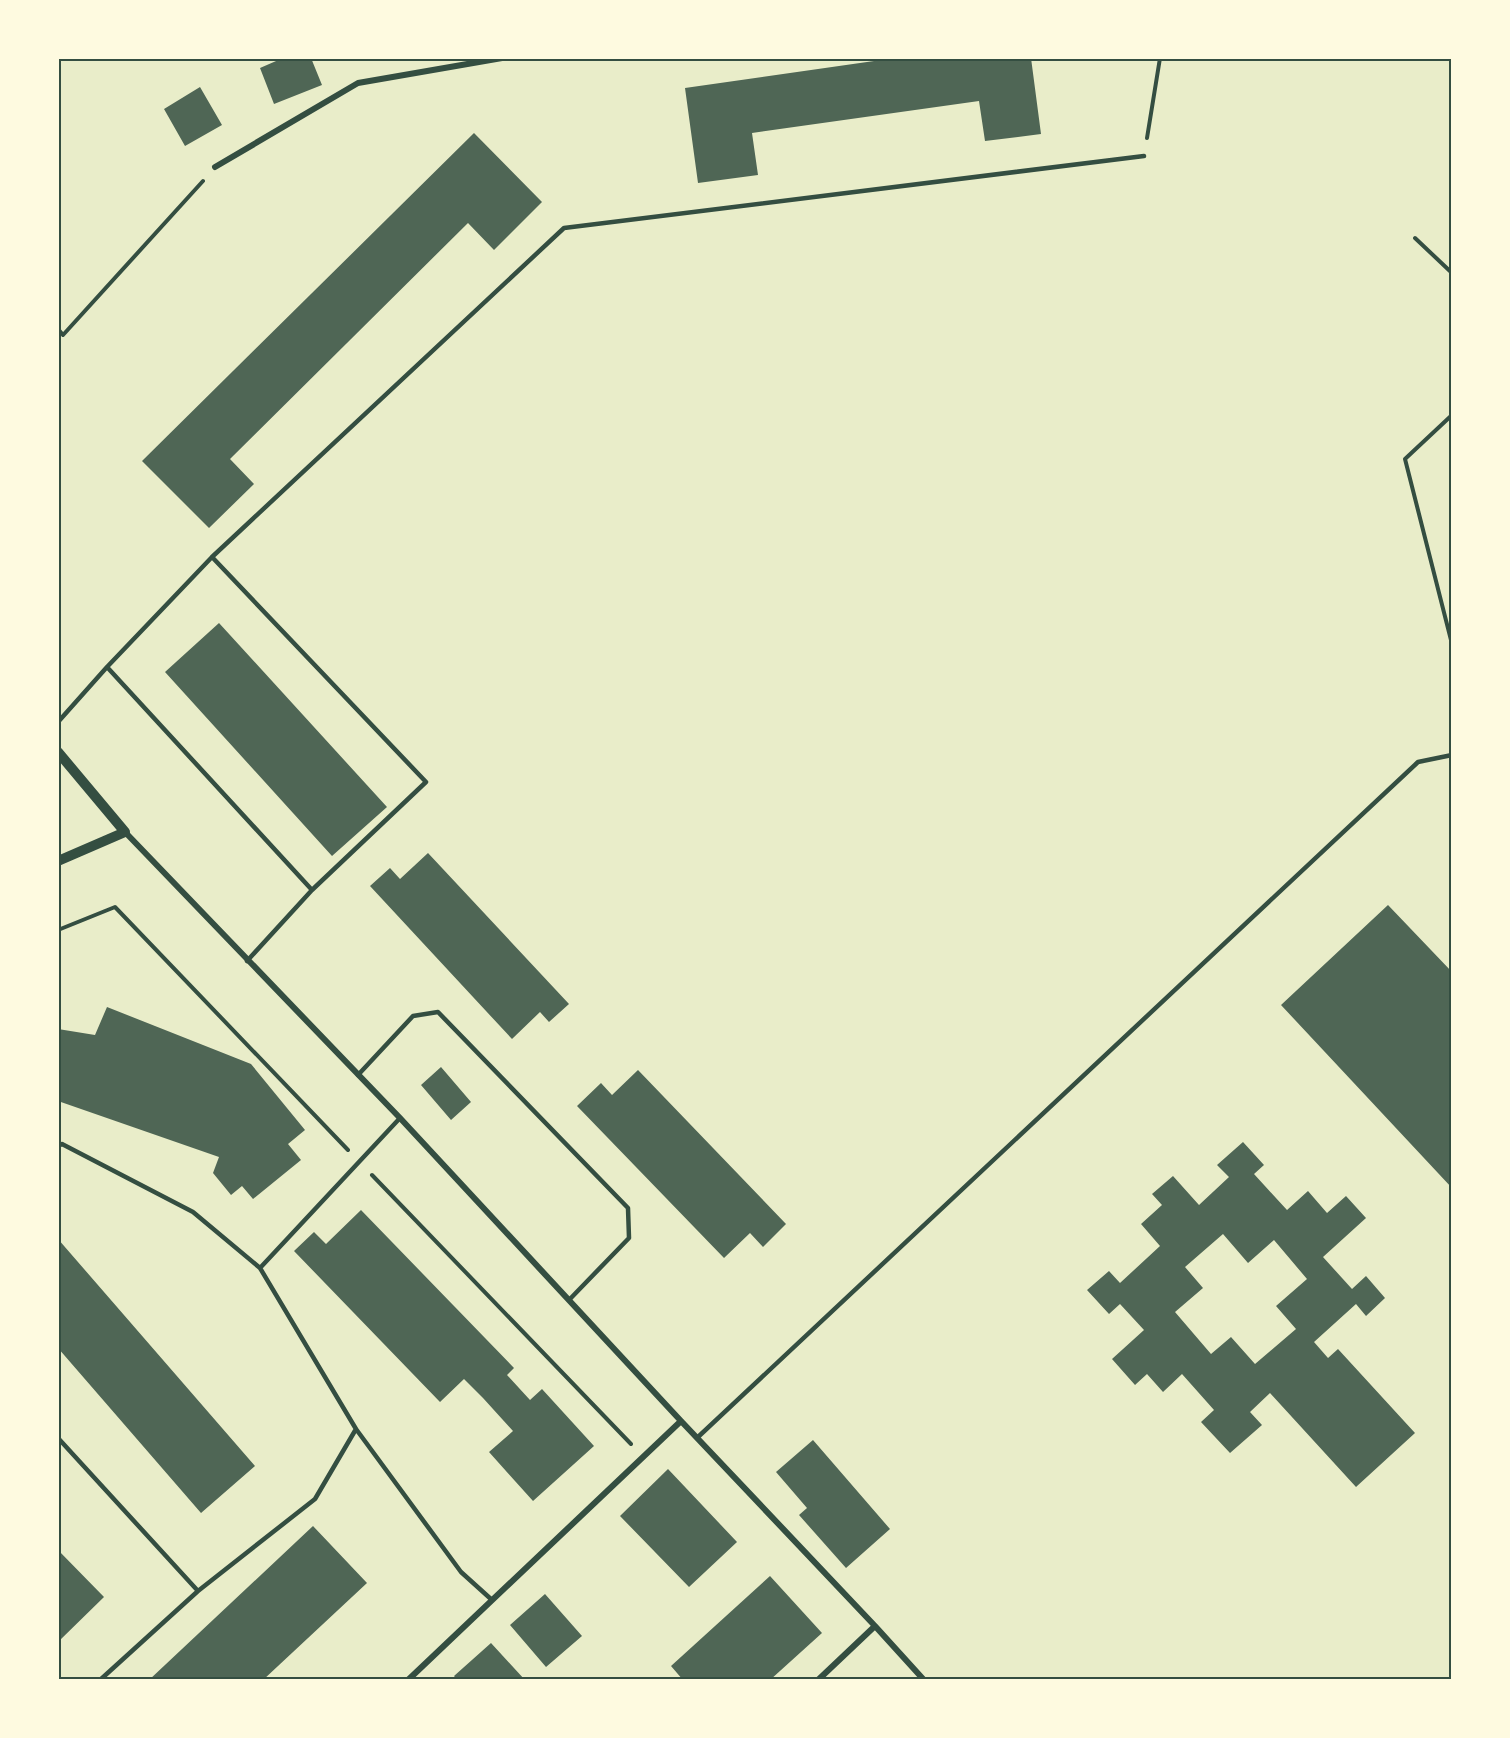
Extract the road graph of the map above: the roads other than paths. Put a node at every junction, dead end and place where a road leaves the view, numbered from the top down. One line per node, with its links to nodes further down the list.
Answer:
1 (502, 58): 3 (street)
2 (1144, 156): 4 (lane)
3 (215, 167)
4 (213, 557): 5 (lane); 11 (lane)
5 (107, 667): 6 (lane); 11 (lane)
6 (58, 722)
7 (58, 752): 9 (street)
8 (1452, 754): 20 (lane)
9 (125, 832): 10 (street); 12 (street)
10 (58, 861)
11 (312, 890): 12 (lane)
12 (247, 961): 13 (street)
13 (358, 1075): 14 (street); 17 (lane)
14 (400, 1118): 16 (lane); 17 (street)
15 (58, 1146): 16 (lane)
16 (260, 1268): 19 (lane)
17 (569, 1300): 18 (street)
18 (681, 1422): 20 (street); 23 (street)
19 (356, 1429): 22 (lane); 23 (lane)
20 (698, 1437): 24 (street)
21 (58, 1438): 22 (lane)
22 (198, 1591): 25 (lane)
23 (492, 1600): 26 (street)
24 (875, 1626): 27 (street); 28 (street)
25 (100, 1680)
26 (408, 1680)
27 (818, 1680)
28 (924, 1680)

